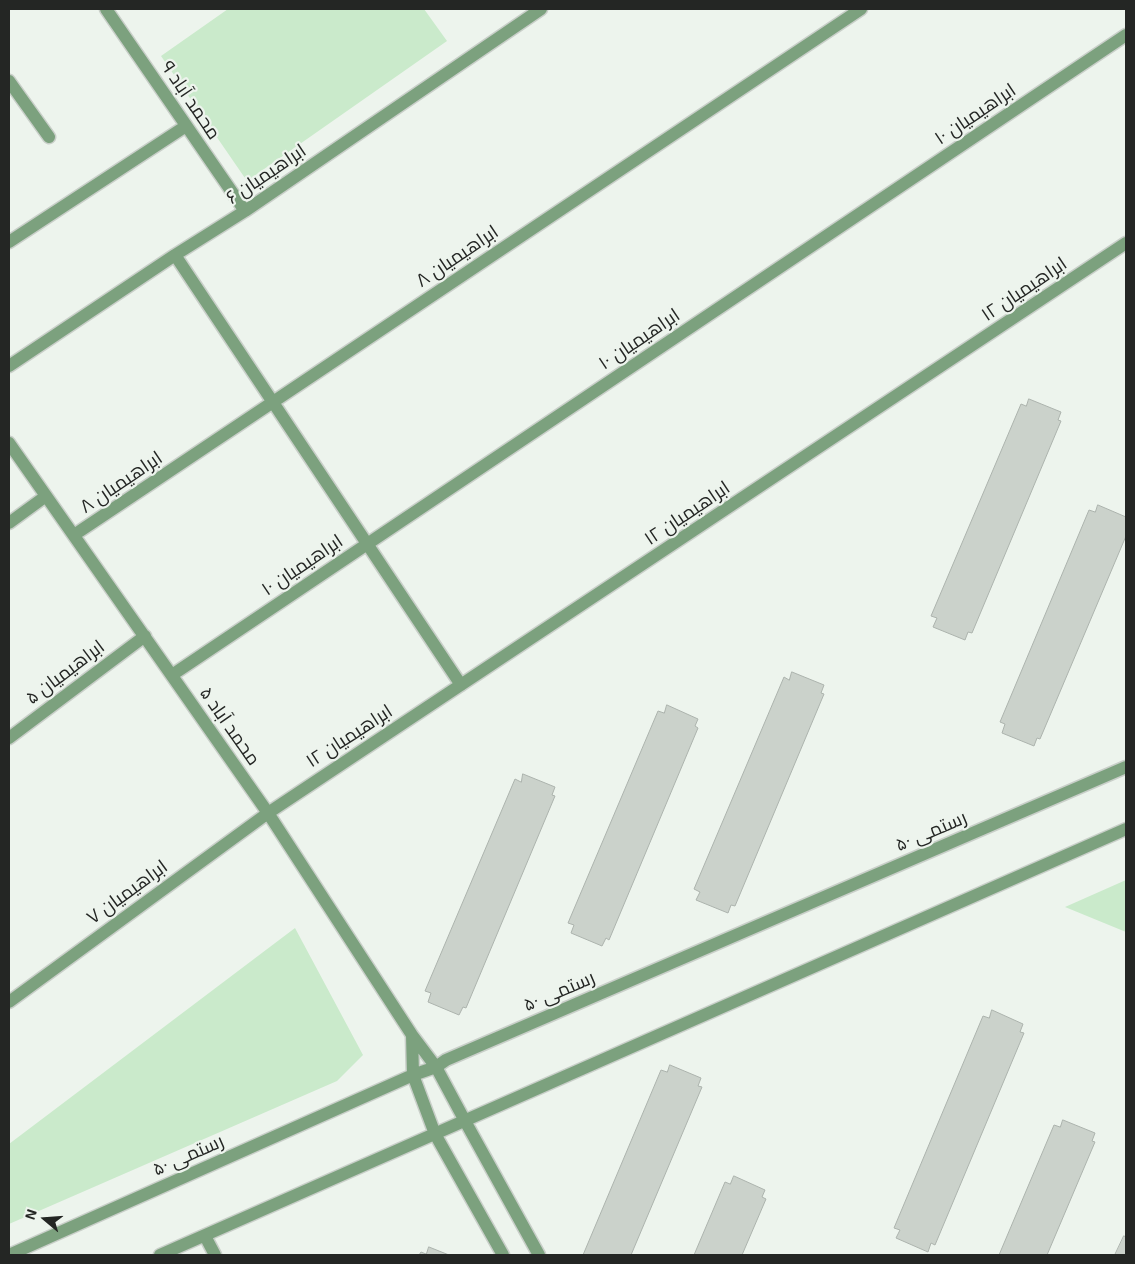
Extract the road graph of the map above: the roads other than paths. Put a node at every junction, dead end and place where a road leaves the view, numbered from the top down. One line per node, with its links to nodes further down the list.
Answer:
1 (106, 9): 6 (street, محمد آباد ۹)
2 (541, 9): 8 (street, ابراهیمیان ۶)
3 (861, 9): 13 (street, ابراهیمیان ۸)
4 (1126, 35): 18 (street, ابراهیمیان ۱۰)
5 (9, 81): 7 (street)
6 (186, 126): 8 (street, محمد آباد ۹); 9 (street)
7 (49, 137)
8 (244, 212): 11 (street, ابراهیمیان ۶)
9 (9, 242)
10 (1126, 243): 21 (street, ابراهیمیان ۱۲)
11 (175, 255): 12 (street, ابراهیمیان ۶); 13 (street)
12 (9, 366)
13 (273, 402): 17 (street, ابراهیمیان ۸); 18 (street)
14 (9, 443): 15 (street, محمد آباد ۵)
15 (46, 496): 16 (street); 17 (street, محمد آباد ۵)
16 (9, 523)
17 (74, 536): 19 (street, محمد آباد ۵)
18 (367, 544): 20 (street, ابراهیمیان ۱۰); 21 (street)
19 (144, 636): 20 (street, محمد آباد ۵); 22 (street, ابراهیمیان ۵)
20 (172, 675): 24 (street, محمد آباد ۵)
21 (461, 685): 24 (street, ابراهیمیان ۱۲)
22 (9, 738)
23 (1126, 767): 28 (street, رستمی ۵۰)
24 (268, 813): 26 (street, ابراهیمیان ۷); 27 (street, محمد آباد ۵)
25 (1126, 828): 30 (street)
26 (9, 1002)
27 (412, 1035): 28 (street, محمد آباد ۵); 29 (street)
28 (436, 1066): 29 (street, رستمی ۵۰); 30 (street, محمد آباد ۵)
29 (413, 1076): 31 (street); 33 (street, رستمی ۵۰)
30 (465, 1121): 31 (street); 37 (street, محمد آباد ۵)
31 (435, 1134): 32 (street); 36 (street)
32 (205, 1236): 34 (street); 35 (street)
33 (9, 1255)
34 (160, 1255)
35 (215, 1255)
36 (503, 1255)
37 (539, 1255)

